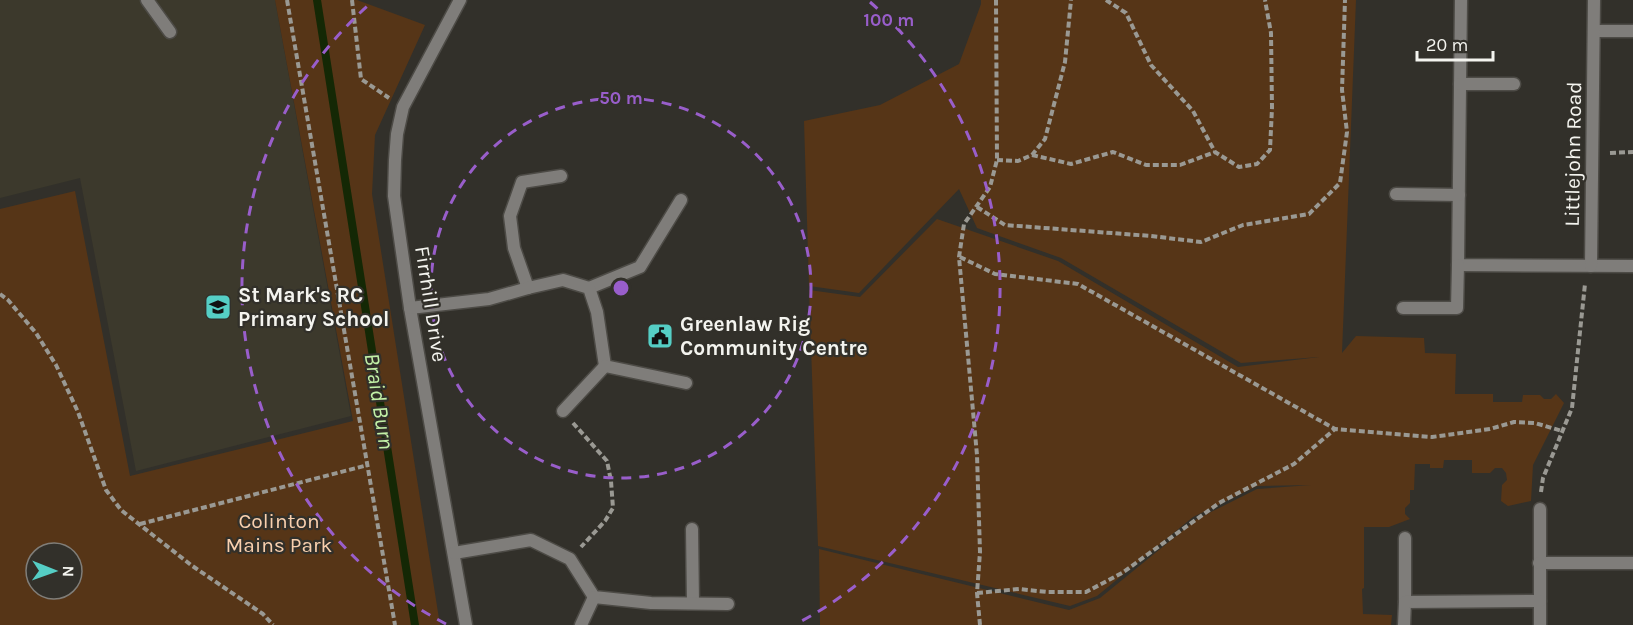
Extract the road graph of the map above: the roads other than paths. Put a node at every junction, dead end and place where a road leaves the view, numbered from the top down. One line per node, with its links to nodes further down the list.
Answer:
1 (147, 0): 7 (street)
2 (460, 0): 19 (street, Firrhill Drive)
3 (1461, 0): 8 (street)
4 (1594, 0): 5 (street, Littlejohn Road)
5 (1594, 31): 6 (street); 15 (street, Littlejohn Road)
6 (1633, 31)
7 (170, 32)
8 (1460, 84): 9 (street); 12 (street)
9 (1514, 84)
10 (561, 176): 17 (street)
11 (1396, 194): 12 (street)
12 (1459, 195): 14 (street)
13 (681, 200): 18 (street)
14 (1458, 265): 15 (street); 20 (street)
15 (1591, 266): 16 (street)
16 (1633, 266)
17 (528, 288): 18 (street); 19 (street)
18 (589, 288): 21 (street)
19 (410, 308): 27 (street, Firrhill Drive)
20 (1403, 308)
21 (605, 366): 22 (street); 23 (street)
22 (686, 383)
23 (563, 411)
24 (1540, 509): 28 (street)
25 (692, 529): 33 (street)
26 (1405, 538): 32 (street)
27 (454, 553): 30 (street); 35 (street, Firrhill Drive)
28 (1539, 563): 29 (street); 31 (street)
29 (1633, 563)
30 (594, 597): 33 (street); 36 (street)
31 (1540, 601): 32 (street); 38 (street)
32 (1405, 602): 37 (street)
33 (693, 603): 34 (street)
34 (728, 604)
35 (466, 625)
36 (581, 625)
37 (1404, 625)
38 (1540, 625)

